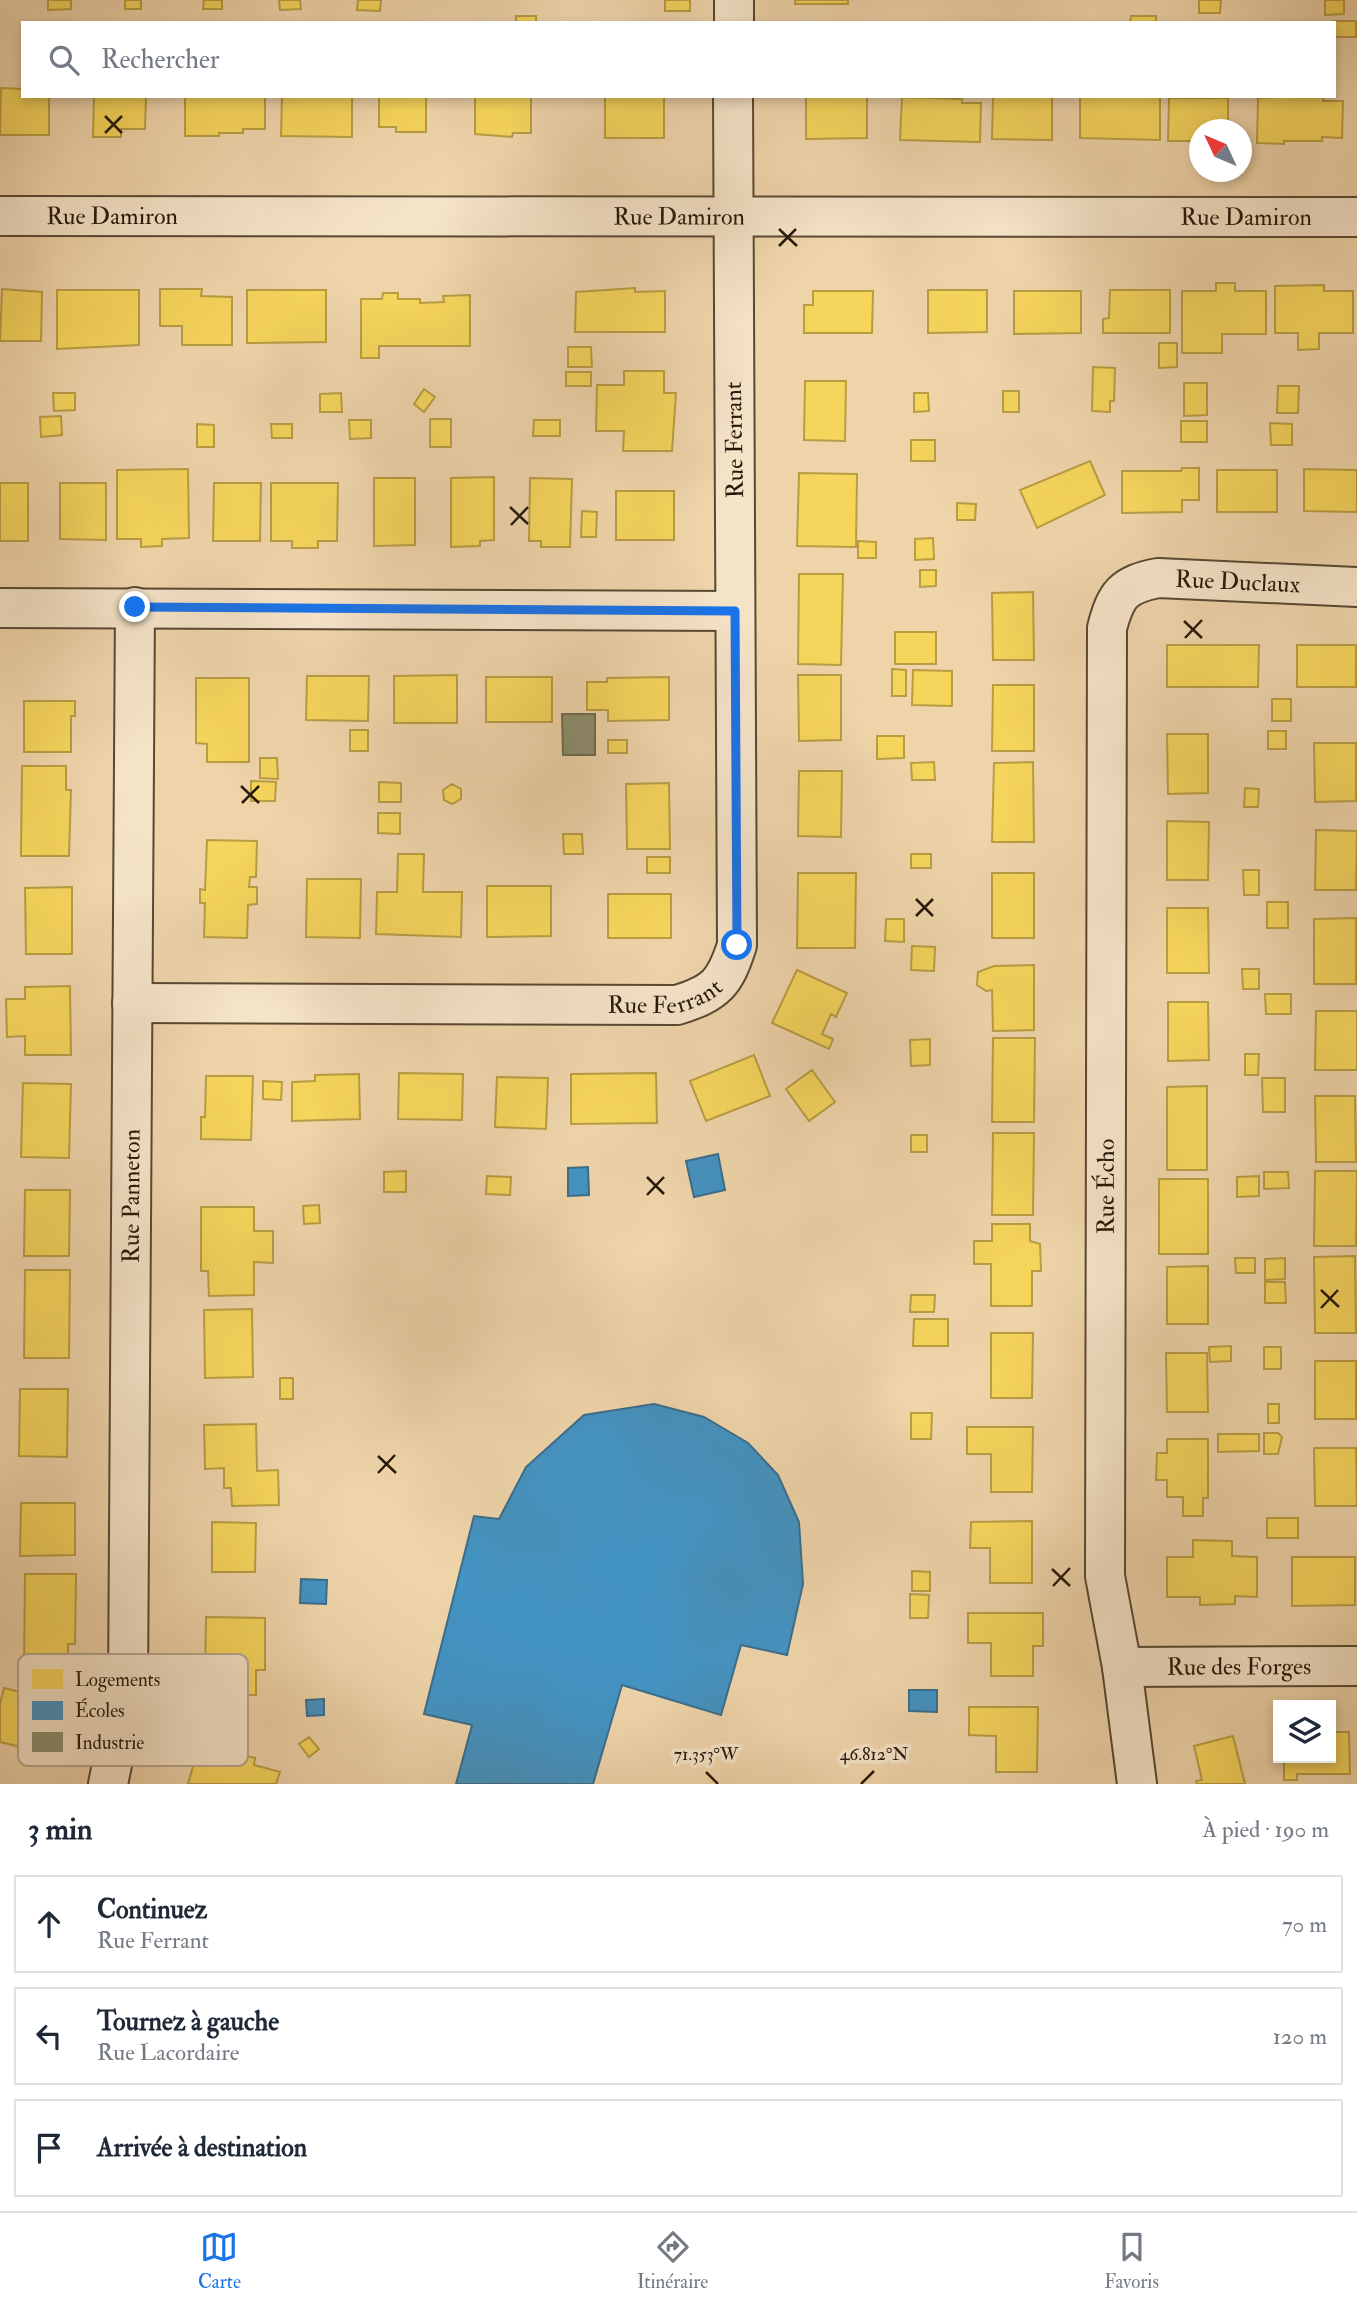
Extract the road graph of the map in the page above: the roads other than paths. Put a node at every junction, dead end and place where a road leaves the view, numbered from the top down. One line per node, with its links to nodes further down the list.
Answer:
1 (734, 0): 2 (street)
2 (734, 21)
3 (733, 98): 5 (street, Rue Ferrant)
4 (0, 216): 5 (street, Rue Damiron)
5 (732, 217): 6 (street, Rue Damiron); 11 (street, Rue Ferrant)
6 (1357, 217)
7 (1357, 587): 8 (street, Rue Duclaux)
8 (1122, 591): 15 (street, Rue Écho)
9 (0, 607): 10 (street)
10 (135, 607): 11 (street); 12 (street, Rue Panneton)
11 (735, 611): 12 (street, Rue Ferrant)
12 (132, 1003): 13 (street, Rue Panneton)
13 (128, 1654)
14 (1357, 1666): 15 (street, Rue des Forges)
15 (1122, 1667): 18 (street, Rue Écho)
16 (111, 1766): 17 (street, Rue Panneton)
17 (107, 1784)
18 (1137, 1784)

